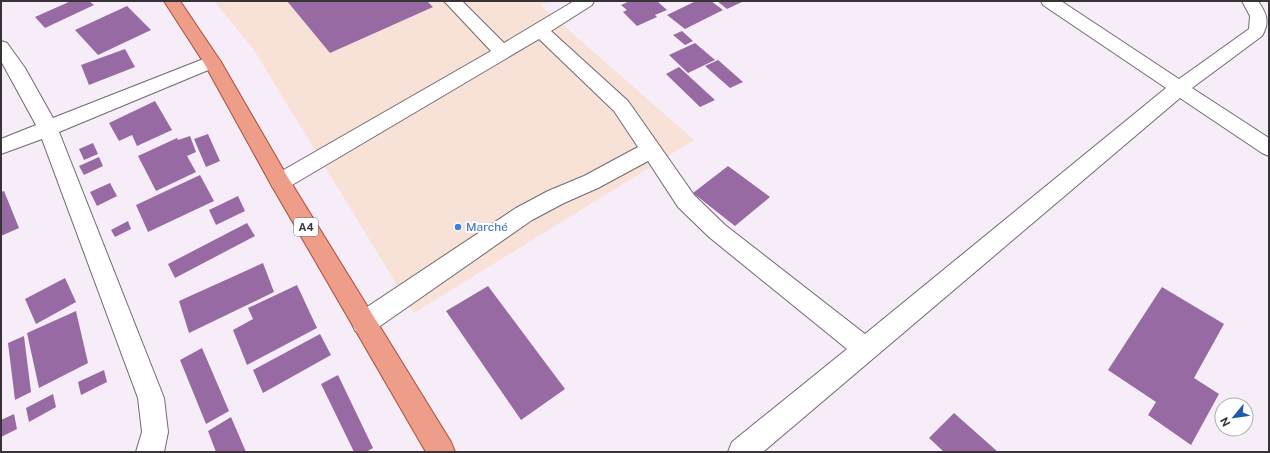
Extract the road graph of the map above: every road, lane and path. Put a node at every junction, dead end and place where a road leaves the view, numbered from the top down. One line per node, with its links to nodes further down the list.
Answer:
1 (172, 1): 9 (main road, A4)
2 (452, 1): 8 (street)
3 (586, 1): 6 (street)
4 (1049, 1): 10 (street)
5 (1250, 1): 10 (street)
6 (540, 30): 8 (street); 14 (street)
7 (1, 47): 11 (street)
8 (503, 52): 15 (street)
9 (212, 62): 11 (street); 15 (main road, A4)
10 (1179, 88): 13 (street); 17 (street)
11 (47, 126): 12 (street); 18 (street)
12 (1, 147)
13 (1269, 148)
14 (652, 149): 16 (street); 17 (street)
15 (280, 182): 16 (main road, A4)
16 (364, 323): 19 (main road, A4)
17 (866, 349): 20 (street)
18 (150, 452)
19 (441, 452)
20 (742, 452)

